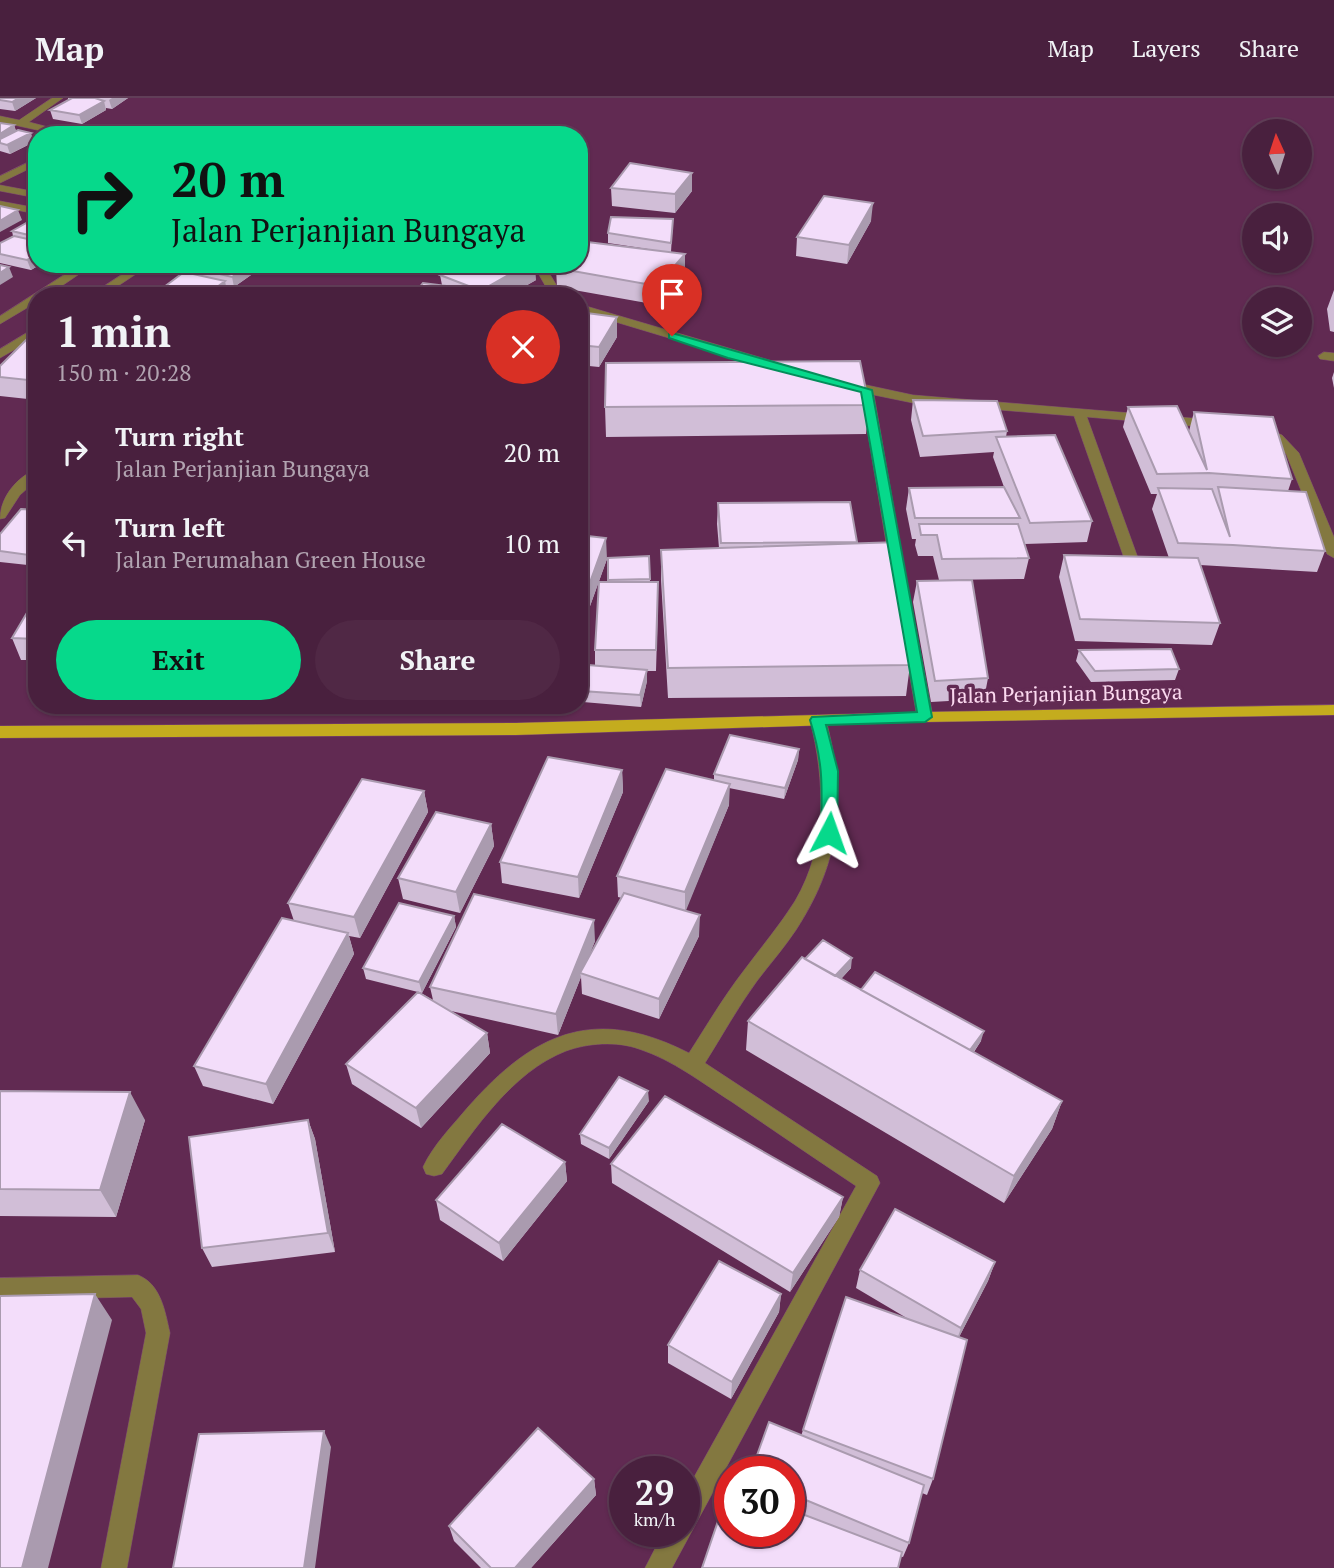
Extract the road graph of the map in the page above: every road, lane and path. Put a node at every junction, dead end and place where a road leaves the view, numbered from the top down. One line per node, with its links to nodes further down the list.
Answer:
1 (58, 98): 3 (street)
2 (0, 119): 3 (street)
3 (21, 124): 4 (street)
4 (31, 126)
5 (28, 166): 6 (street)
6 (0, 180)
7 (0, 188): 8 (street)
8 (28, 193)
9 (0, 204): 10 (street)
10 (28, 209)
11 (75, 273): 14 (street)
12 (132, 273): 15 (street)
13 (544, 273): 16 (street)
14 (53, 287)
15 (109, 287)
16 (552, 287)
17 (28, 303): 19 (street)
18 (588, 310): 22 (street)
19 (0, 321)
20 (28, 337): 21 (street)
21 (0, 354)
22 (799, 372)
23 (826, 379): 24 (street)
24 (867, 390): 25 (street); 33 (street)
25 (1079, 412): 26 (street); 31 (street)
26 (1227, 425)
27 (1249, 427): 30 (street)
28 (28, 480): 29 (street)
29 (0, 514)
30 (1334, 554)
31 (1131, 558)
32 (1334, 710): 33 (main road, Jalan Perjanjian Bungaya)
33 (925, 717): 34 (main road, Jalan Perjanjian Bungaya)
34 (817, 720): 35 (main road, Jalan Perjanjian Bungaya); 36 (street)
35 (0, 732)
36 (692, 1065): 37 (street); 39 (street)
37 (434, 1167)
38 (0, 1289): 41 (street)
39 (700, 1492)
40 (669, 1547): 42 (street)
41 (114, 1568)
42 (658, 1568)

